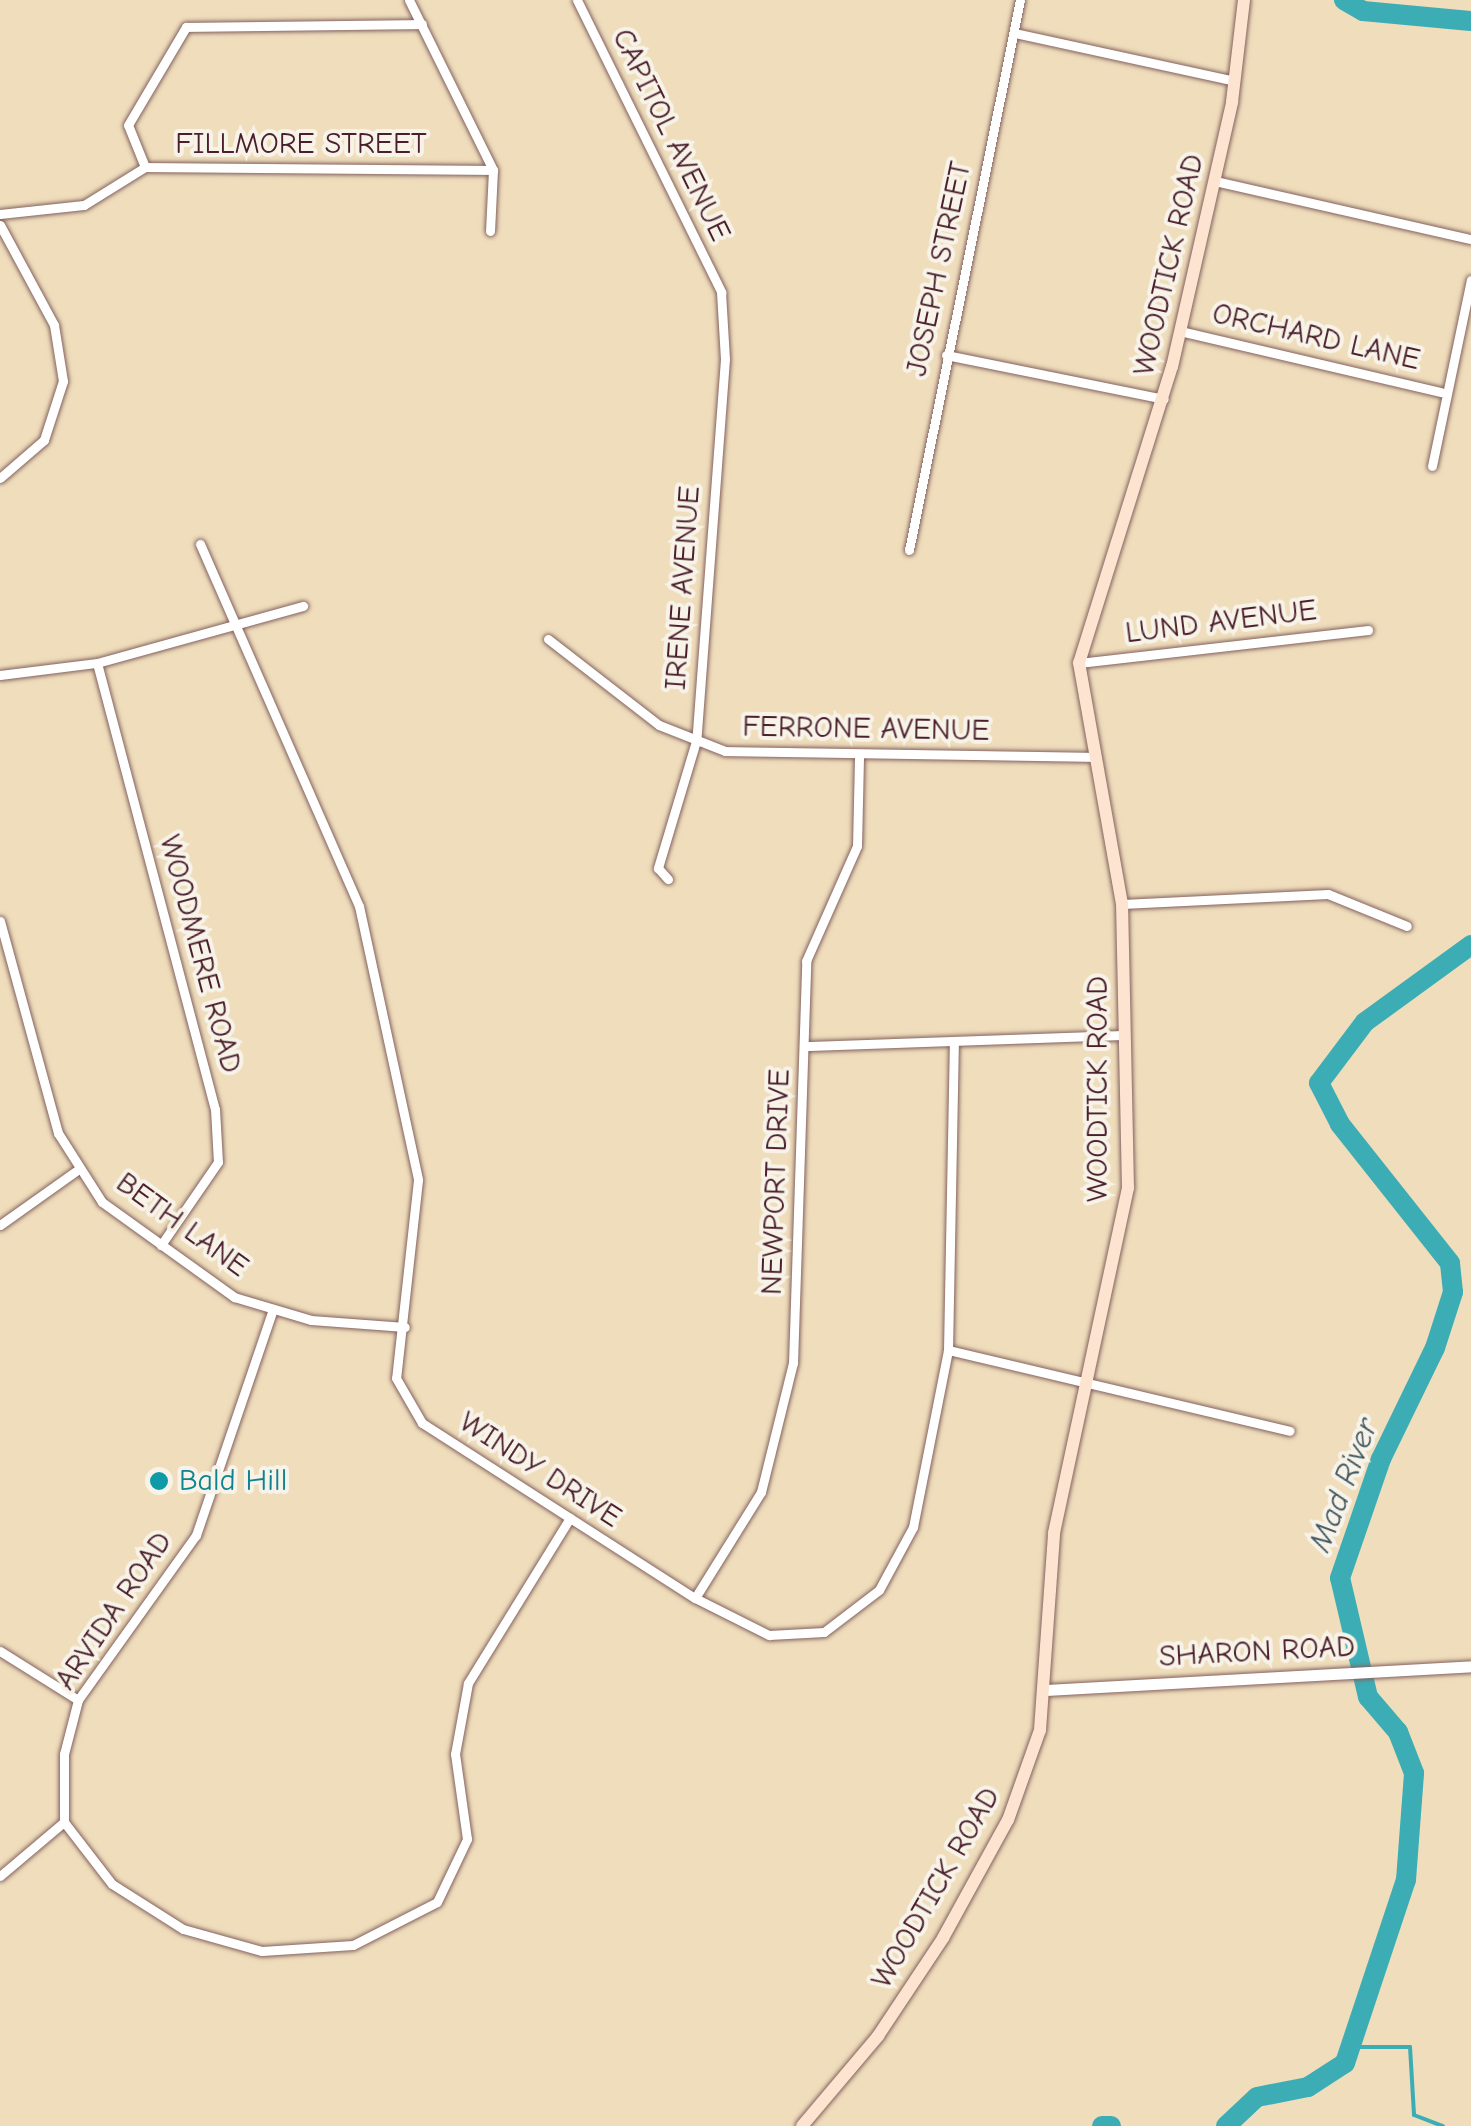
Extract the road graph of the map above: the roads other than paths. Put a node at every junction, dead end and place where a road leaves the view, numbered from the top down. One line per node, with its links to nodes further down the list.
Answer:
1 (409, 0): 5 (street)
2 (577, 0): 16 (street, CAPITOL AVENUE)
3 (1020, 0): 6 (street, JOSEPH STREET)
4 (1244, 0): 7 (main road, WOODTICK ROAD)
5 (422, 24): 8 (street); 9 (street)
6 (1015, 33): 7 (street); 18 (street, JOSEPH STREET)
7 (1235, 81): 10 (main road, WOODTICK ROAD)
8 (144, 168): 9 (street, FILLMORE STREET); 11 (street, FILLMORE STREET)
9 (493, 170): 13 (street)
10 (1215, 181): 14 (street); 17 (main road, WOODTICK ROAD)
11 (0, 214)
12 (0, 225): 22 (street)
13 (490, 230)
14 (1471, 239)
15 (1471, 280): 19 (street)
16 (721, 292): 32 (street, IRENE AVENUE)
17 (1180, 331): 19 (street, ORCHARD LANE); 20 (main road, WOODTICK ROAD)
18 (946, 355): 20 (street); 24 (street, JOSEPH STREET)
19 (1441, 392): 21 (street)
20 (1164, 399): 30 (main road, WOODTICK ROAD)
21 (1432, 466)
22 (0, 478)
23 (200, 544): 26 (street, WINDY DRIVE)
24 (909, 550)
25 (302, 606): 26 (street)
26 (234, 621): 29 (street); 46 (street, WINDY DRIVE)
27 (1368, 630): 30 (street, LUND AVENUE)
28 (548, 638): 32 (street, FERRONE AVENUE)
29 (98, 663): 31 (street); 44 (street, WOODMERE ROAD)
30 (1079, 664): 33 (main road, WOODTICK ROAD)
31 (0, 676)
32 (696, 742): 34 (street, FERRONE AVENUE); 35 (street, IRENE AVENUE)
33 (1096, 757): 34 (street, FERRONE AVENUE); 36 (main road, WOODTICK ROAD)
34 (859, 758): 41 (street, NEWPORT DRIVE)
35 (668, 879)
36 (1122, 904): 38 (street); 39 (main road, WOODTICK ROAD)
37 (0, 921): 42 (street, BETH LANE)
38 (1407, 926)
39 (1125, 1034): 40 (street); 48 (main road, WOODTICK ROAD)
40 (954, 1040): 41 (street); 47 (street, WINDY DRIVE)
41 (806, 1046): 51 (street, NEWPORT DRIVE)
42 (76, 1171): 43 (street); 44 (street, BETH LANE)
43 (0, 1225)
44 (161, 1245): 45 (street, BETH LANE)
45 (273, 1309): 46 (street, BETH LANE); 55 (street, ARVIDA ROAD)
46 (406, 1327): 50 (street, WINDY DRIVE)
47 (948, 1350): 48 (street); 51 (street, WINDY DRIVE)
48 (1089, 1383): 49 (street); 54 (main road, WOODTICK ROAD)
49 (1290, 1431)
50 (570, 1518): 51 (street, WINDY DRIVE); 56 (street)
51 (695, 1598)
52 (0, 1651): 55 (street)
53 (1471, 1666): 54 (street, SHARON ROAD)
54 (1047, 1690): 58 (main road, WOODTICK ROAD)
55 (78, 1700): 56 (street, ARVIDA ROAD)
56 (64, 1822): 57 (street)
57 (0, 1876)
58 (802, 2126)

